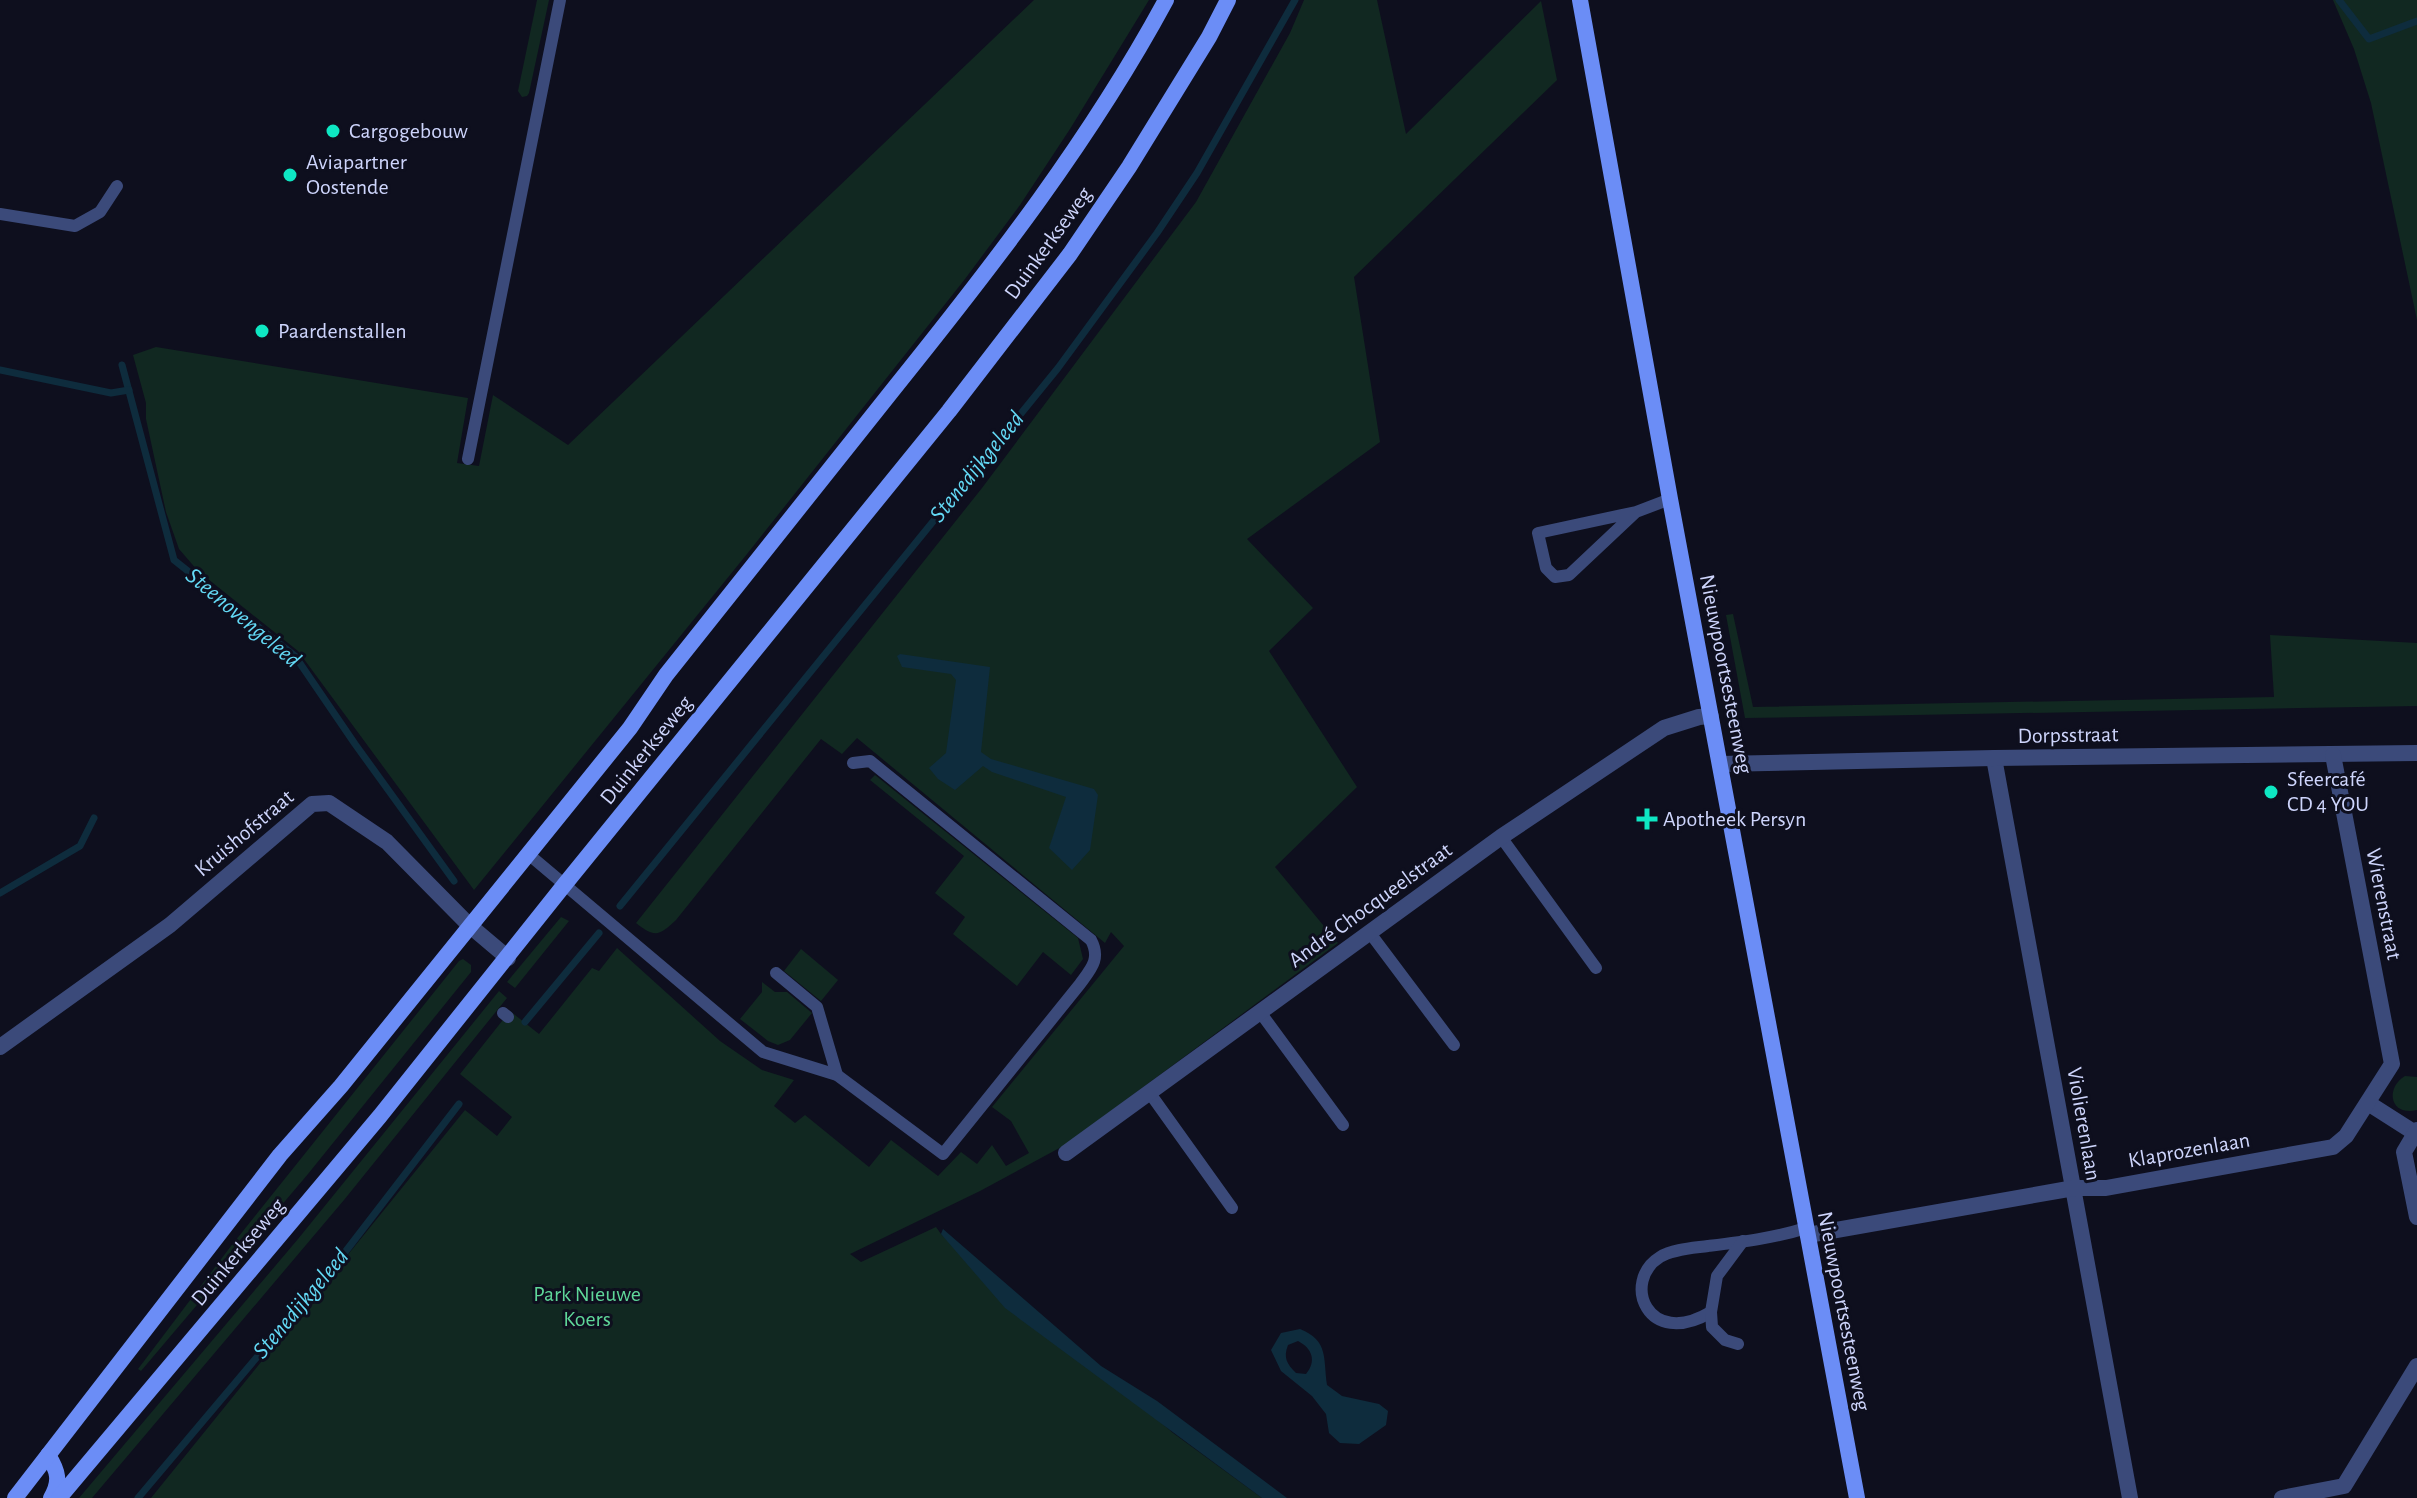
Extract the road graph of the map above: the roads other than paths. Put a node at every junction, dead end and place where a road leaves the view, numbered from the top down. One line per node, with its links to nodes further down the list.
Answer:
1 (560, 0): 7 (lane)
2 (1166, 0): 17 (main road, Duinkerkseweg)
3 (1228, 0): 18 (main road, Duinkerkseweg)
4 (1580, 0): 8 (main road, Nieuwpoortsesteenweg)
5 (117, 186): 6 (lane)
6 (0, 214)
7 (468, 459)
8 (1670, 499): 9 (lane); 10 (main road, Nieuwpoortsesteenweg)
9 (1636, 512): 9 (lane)
10 (1711, 716): 15 (main road, Nieuwpoortsesteenweg); 16 (street, André Chocqueelstraat)
11 (2417, 753): 12 (street, Dorpsstraat)
12 (2333, 755): 13 (street, Dorpsstraat); 29 (street, Wierenstraat)
13 (1994, 758): 15 (street, Dorpsstraat); 33 (street, Violierenlaan)
14 (853, 763): 27 (lane)
15 (1720, 764): 36 (main road, Nieuwpoortsesteenweg)
16 (1501, 837): 20 (street, André Chocqueelstraat); 22 (lane)
17 (527, 853): 18 (lane); 19 (main road, Duinkerkseweg)
18 (565, 884): 21 (main road, Duinkerkseweg); 27 (lane)
19 (469, 925): 21 (street, Kruishofstraat); 26 (street, Kruishofstraat); 41 (main road, Duinkerkseweg)
20 (1370, 933): 24 (street, André Chocqueelstraat); 25 (lane)
21 (508, 958): 45 (main road, Duinkerkseweg)
22 (1596, 968)
23 (776, 973): 27 (lane)
24 (1260, 1012): 28 (street, André Chocqueelstraat); 30 (lane)
25 (1454, 1045)
26 (0, 1047)
27 (837, 1075)
28 (1149, 1092): 32 (street, André Chocqueelstraat); 34 (lane)
29 (2368, 1103): 31 (street); 33 (street, Klaprozenlaan)
30 (1343, 1125)
31 (2416, 1132): 35 (street)
32 (1066, 1153)
33 (2074, 1188): 36 (street, Klaprozenlaan); 47 (street, Violierenlaan)
34 (1232, 1208)
35 (2417, 1217)
36 (1807, 1231): 37 (lane); 46 (main road, Nieuwpoortsesteenweg)
37 (1743, 1241): 38 (lane); 38 (lane)
38 (1711, 1312): 39 (lane)
39 (1738, 1344)
40 (2417, 1366): 42 (street)
41 (48, 1455): 43 (main road, Duinkerkseweg); 44 (main road)
42 (2349, 1492): 48 (street)
43 (15, 1498)
44 (51, 1498)
45 (59, 1498)
46 (1857, 1498)
47 (2130, 1498)
48 (2282, 1498)

